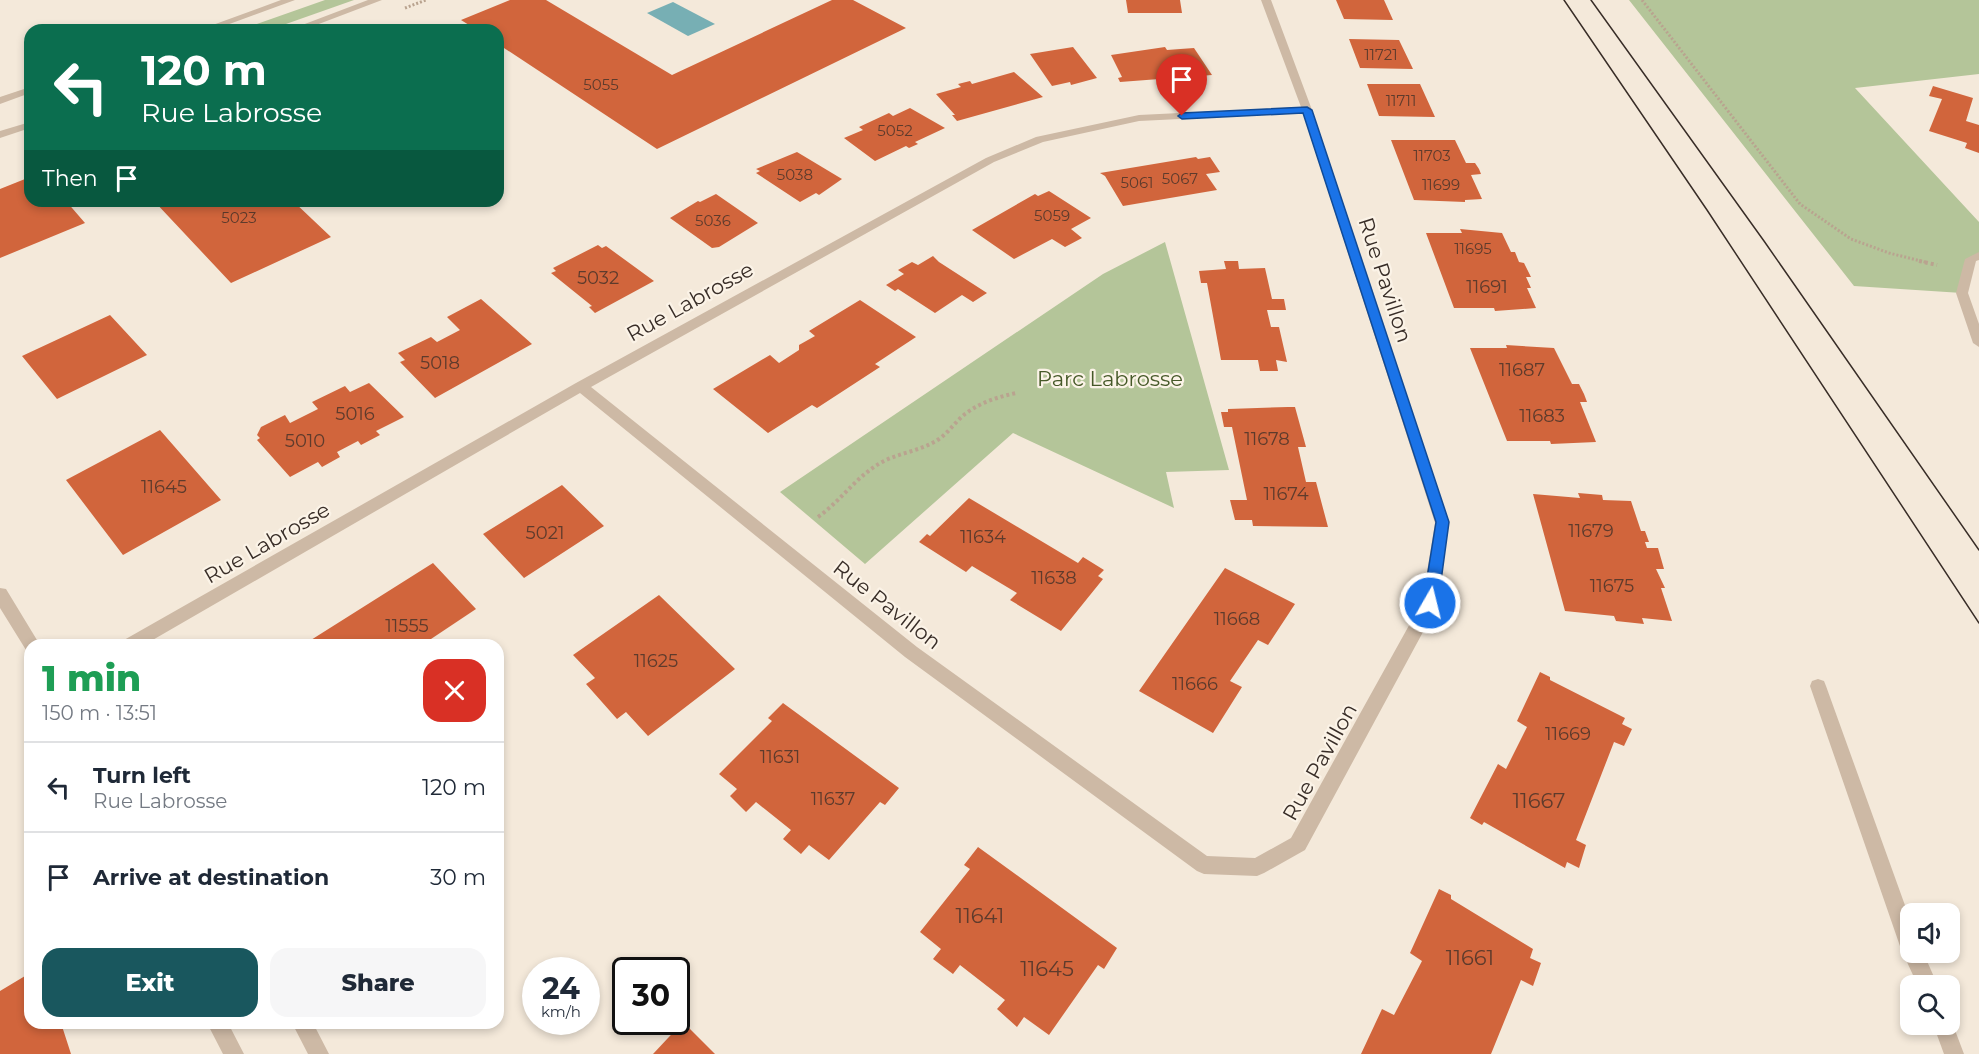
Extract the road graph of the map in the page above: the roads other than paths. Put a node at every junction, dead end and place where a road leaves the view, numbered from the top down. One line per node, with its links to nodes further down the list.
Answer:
1 (290, 0): 4 (street)
2 (377, 0): 5 (street)
3 (1266, 0): 8 (street, Rue Pavillon)
4 (221, 24)
5 (311, 24)
6 (24, 92): 7 (street)
7 (0, 101)
8 (1307, 110): 13 (street, Rue Labrosse); 13 (street, Rue Pavillon)
9 (24, 127): 10 (street)
10 (0, 135)
11 (1979, 256): 12 (street)
12 (1979, 343)
13 (581, 386): 16 (street, Rue Labrosse)
14 (0, 594): 15 (street)
15 (28, 639)
16 (140, 639)
17 (1818, 686): 18 (street)
18 (1900, 917)
19 (220, 1029): 22 (street)
20 (305, 1029): 23 (street)
21 (1947, 1035): 24 (street)
22 (234, 1054)
23 (319, 1054)
24 (1954, 1054)

